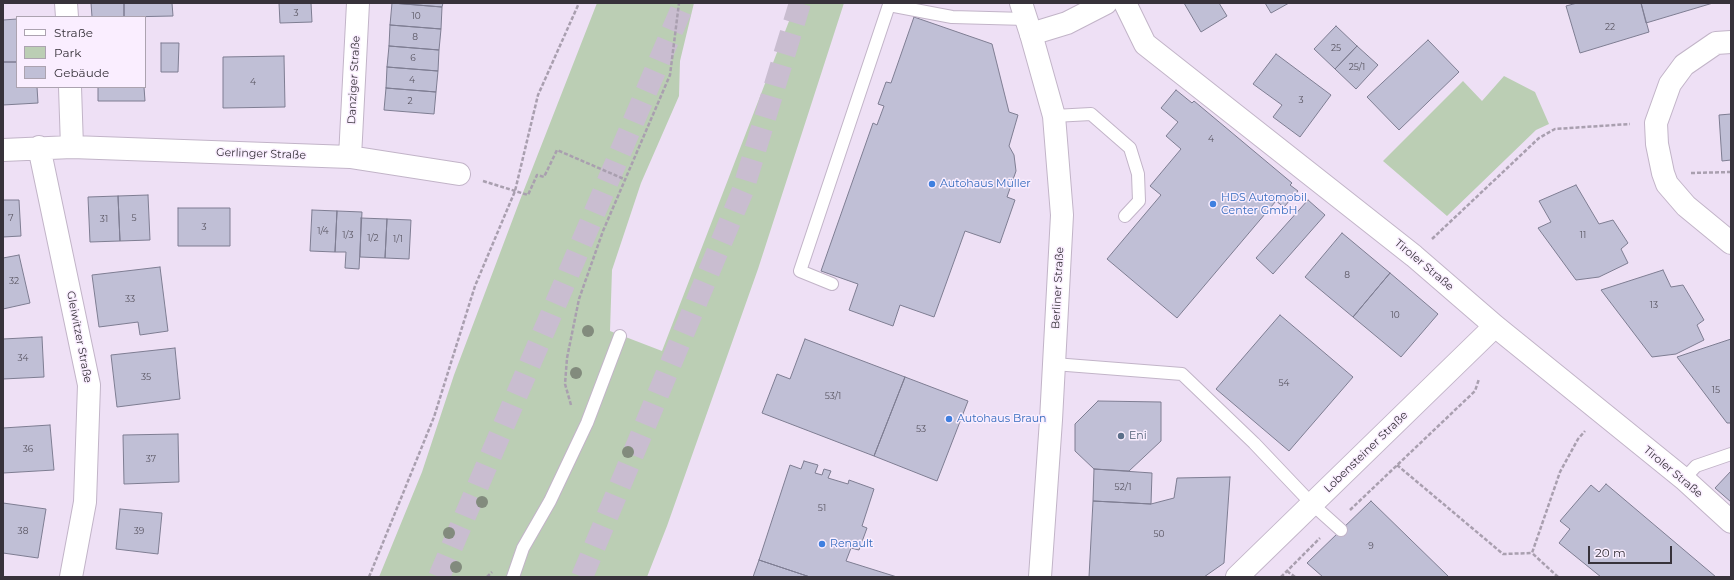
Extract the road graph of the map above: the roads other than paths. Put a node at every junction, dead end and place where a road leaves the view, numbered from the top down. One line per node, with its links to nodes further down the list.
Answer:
1 (66, 3): 5 (street)
2 (358, 3): 13 (street, Danziger Straße)
3 (1106, 3): 6 (street)
4 (1126, 3): 18 (street, Tiroler Straße)
5 (67, 16)
6 (1026, 19): 9 (street, Berliner Straße); 17 (lane)
7 (1731, 42): 16 (street)
8 (70, 88): 11 (street)
9 (1054, 116): 15 (lane); 20 (street, Berliner Straße)
10 (39, 147): 11 (street, Gerlinger Straße); 12 (street, Gerlinger Straße); 26 (street, Gleiwitzer Straße)
11 (72, 147): 13 (street, Gerlinger Straße)
12 (3, 150)
13 (350, 158): 14 (street, Gerlinger Straße)
14 (459, 174)
15 (1125, 216)
16 (1731, 243)
17 (832, 284)
18 (1495, 326): 22 (street, Tiroler Straße); 23 (street, Lobensteiner Straße)
19 (620, 336): 27 (lane)
20 (1054, 364): 23 (lane); 28 (street, Berliner Straße)
21 (1731, 454): 22 (lane)
22 (1684, 479): 24 (street, Tiroler Straße)
23 (1312, 504): 25 (lane); 29 (street, Lobensteiner Straße)
24 (1731, 522)
25 (1338, 527)
26 (71, 577)
27 (513, 577)
28 (1040, 577)
29 (1237, 577)

